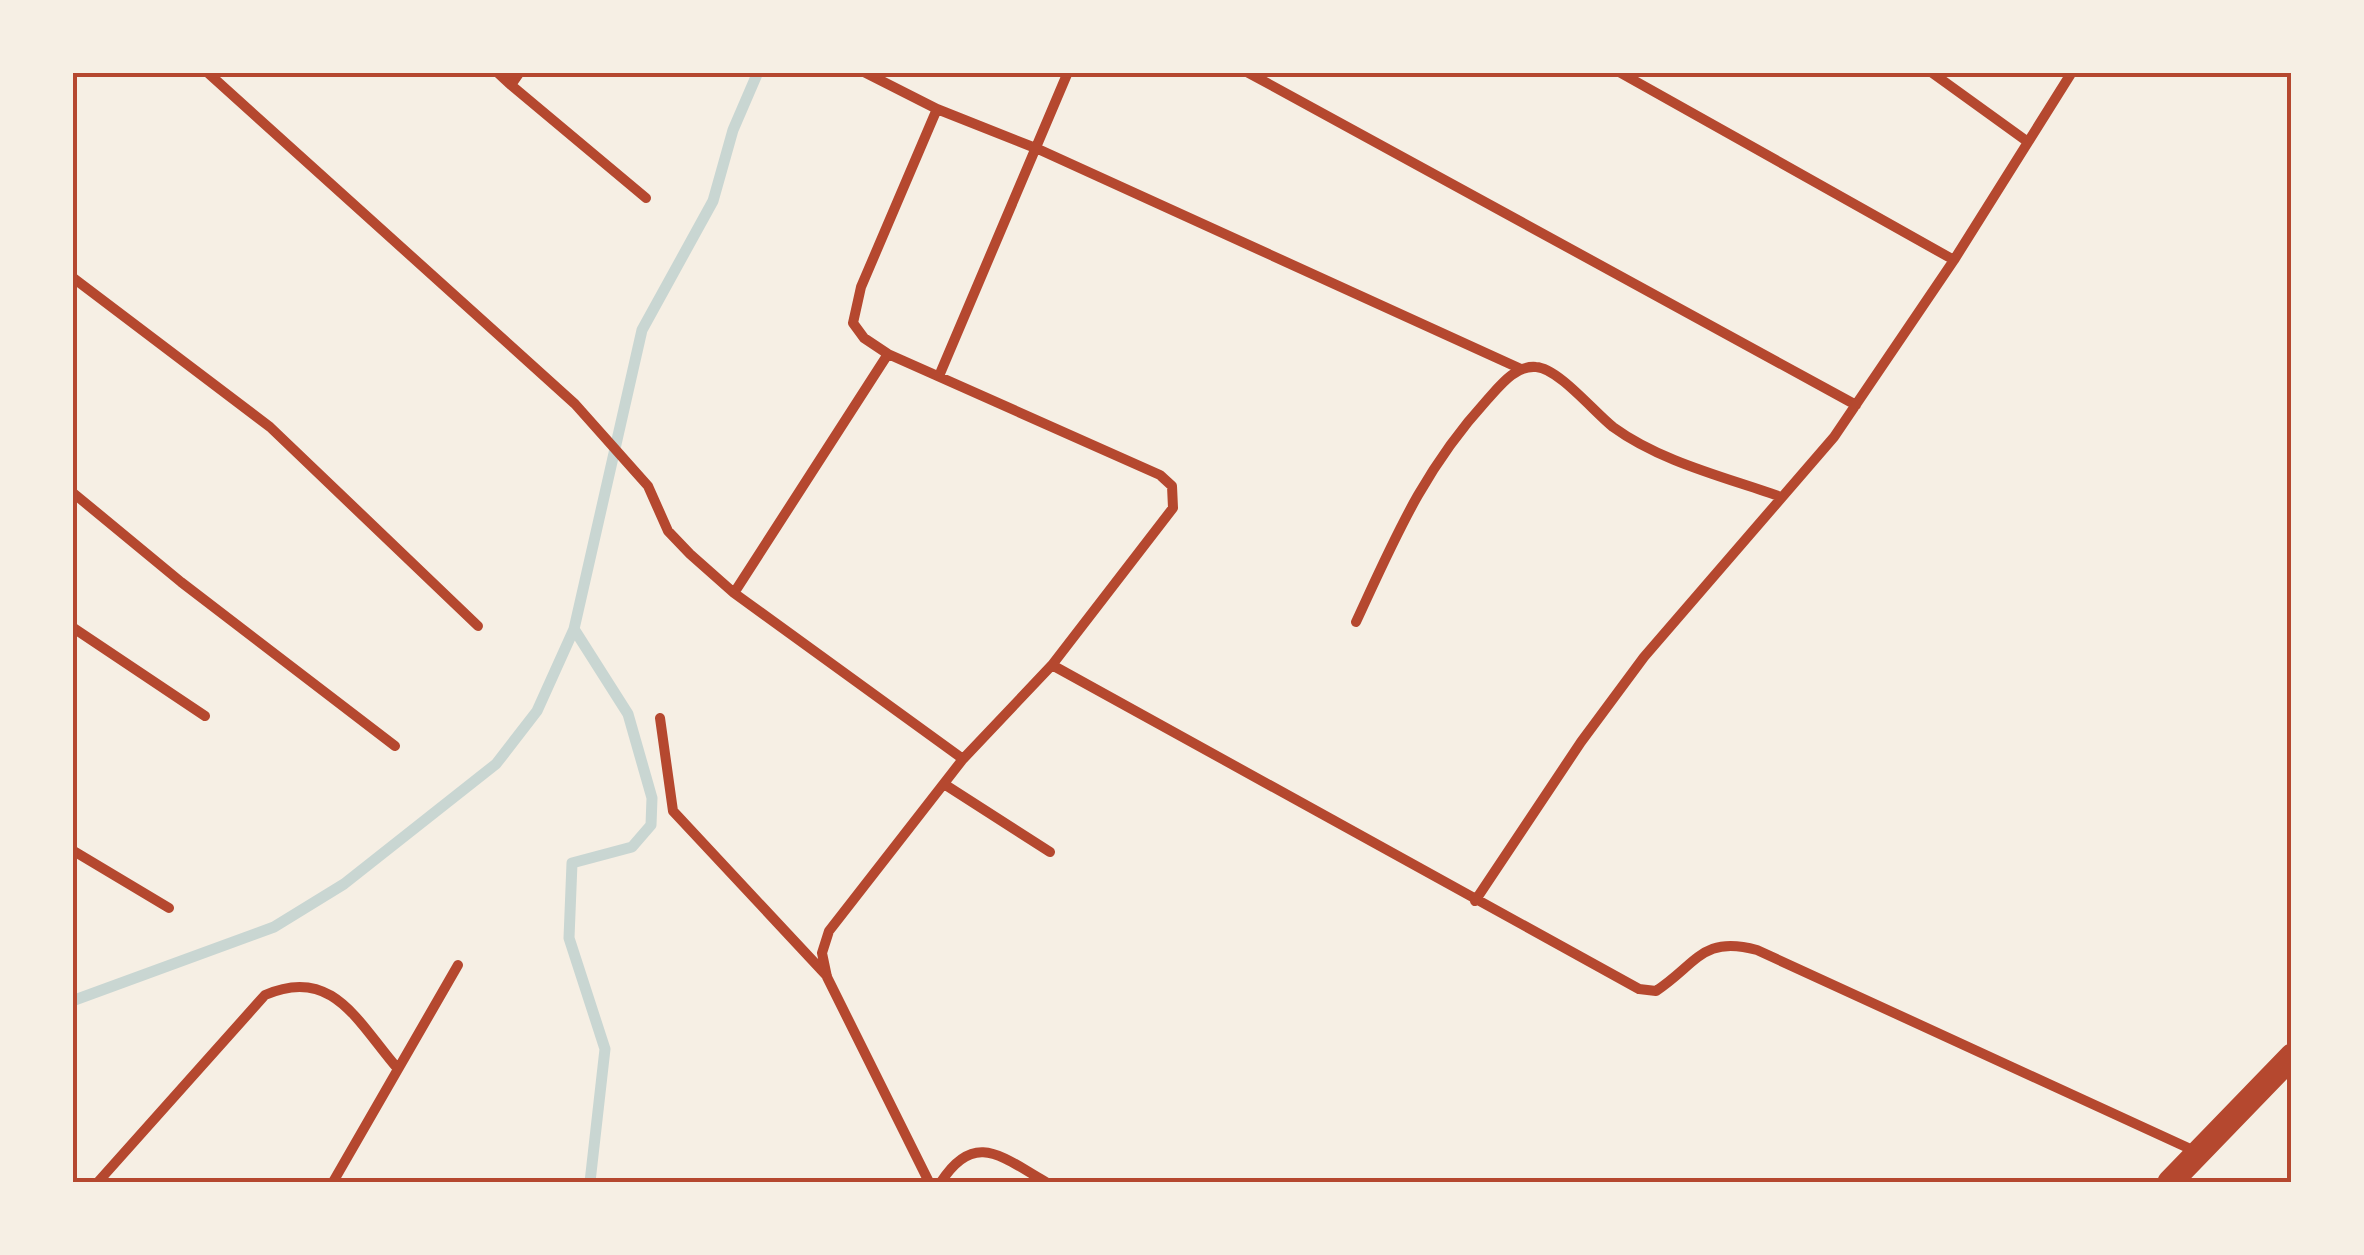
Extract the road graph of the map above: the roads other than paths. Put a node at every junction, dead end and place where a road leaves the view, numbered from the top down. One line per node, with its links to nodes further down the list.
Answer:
1 (207, 72): 23 (street)
2 (498, 72): 10 (street)
3 (520, 72): 10 (street)
4 (864, 72): 11 (street)
5 (1068, 72): 13 (street)
6 (1247, 72): 20 (street)
7 (1620, 72): 15 (street)
8 (1930, 72): 12 (street)
9 (2072, 72): 12 (street)
10 (511, 85): 14 (street)
11 (938, 109): 13 (street); 17 (street)
12 (2028, 142): 15 (street)
13 (1038, 150): 18 (street); 19 (street)
14 (646, 198)
15 (1954, 260): 20 (street)
16 (72, 277): 25 (street)
17 (888, 354): 19 (street); 23 (street)
18 (1521, 369): 22 (street); 24 (street)
19 (939, 376): 27 (street)
20 (1856, 405): 22 (street)
21 (72, 492): 30 (street)
22 (1781, 497): 35 (street)
23 (734, 594): 31 (street)
24 (1356, 622)
25 (478, 626)
26 (72, 627): 28 (street)
27 (1052, 665): 31 (street); 35 (street)
28 (206, 716)
29 (660, 718): 38 (street)
30 (396, 746)
31 (963, 759): 32 (street)
32 (944, 784): 34 (street); 38 (street)
33 (72, 850): 36 (street)
34 (1050, 852)
35 (1475, 901): 41 (street)
36 (169, 908)
37 (458, 965): 40 (street)
38 (828, 977): 44 (street)
39 (2292, 1056): 41 (main road)
40 (398, 1070): 42 (street); 43 (street)
41 (2198, 1152): 47 (main road)
42 (98, 1182)
43 (333, 1182)
44 (930, 1182)
45 (941, 1182): 46 (street)
46 (1046, 1182)
47 (2170, 1182)

